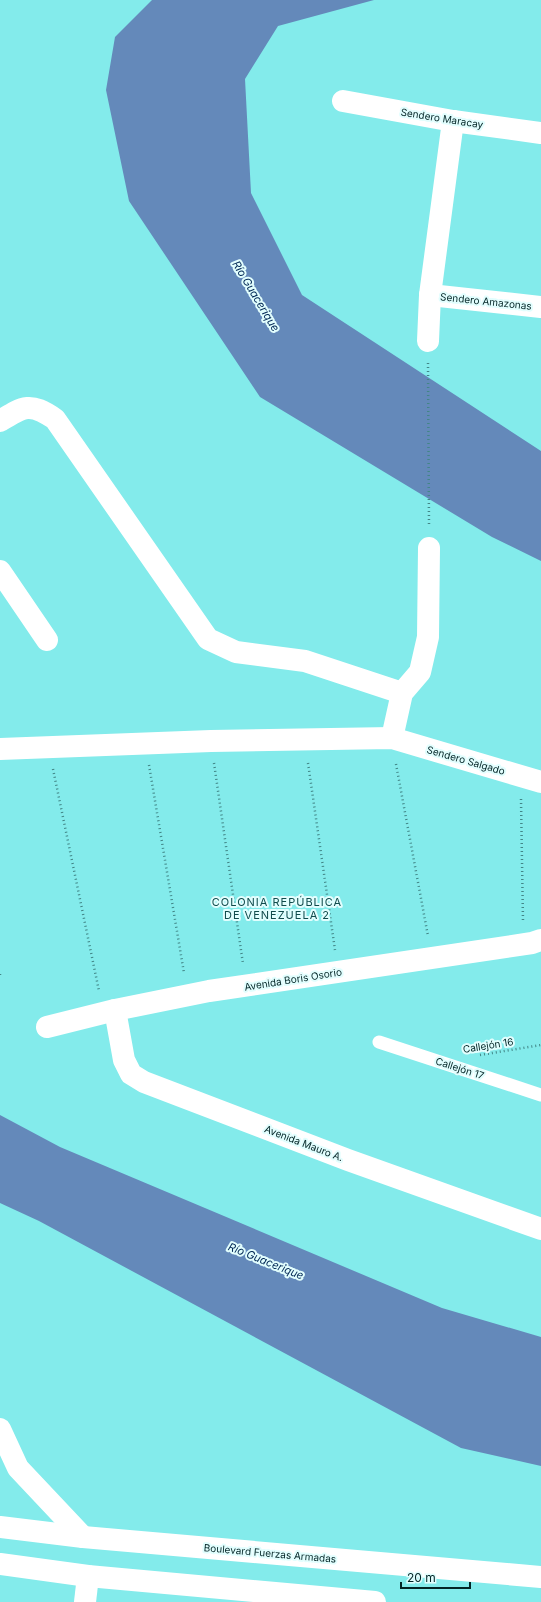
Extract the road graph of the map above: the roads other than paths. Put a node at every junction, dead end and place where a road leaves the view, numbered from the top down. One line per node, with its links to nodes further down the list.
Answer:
1 (343, 101): 2 (main road, Sendero Maracay)
2 (453, 121): 3 (main road, Sendero Maracay); 4 (main road)
3 (541, 133)
4 (430, 295): 5 (main road, Sendero Amazonas); 6 (main road)
5 (541, 307)
6 (428, 341)
7 (0, 421): 11 (main road)
8 (429, 548): 11 (main road)
9 (0, 571): 10 (main road)
10 (47, 640)
11 (402, 693): 12 (main road)
12 (392, 738): 13 (main road, Sendero Salgado); 14 (main road, Sendero Salgado)
13 (0, 749)
14 (531, 778)
15 (532, 942): 16 (main road, Avenida Boris Osorio)
16 (109, 1012): 17 (main road, Avenida Boris Osorio); 20 (main road, Avenida Mauro A.)
17 (47, 1027)
18 (379, 1042): 19 (lane, Callejón 17)
19 (541, 1095)
20 (541, 1228)
21 (0, 1429): 23 (main road)
22 (0, 1527): 23 (main road, Boulevard Fuerzas Armadas)
23 (83, 1537): 26 (main road, Boulevard Fuerzas Armadas)
24 (0, 1564): 25 (main road)
25 (88, 1576): 27 (main road); 28 (main road)
26 (540, 1576)
27 (85, 1602)
28 (375, 1602)

